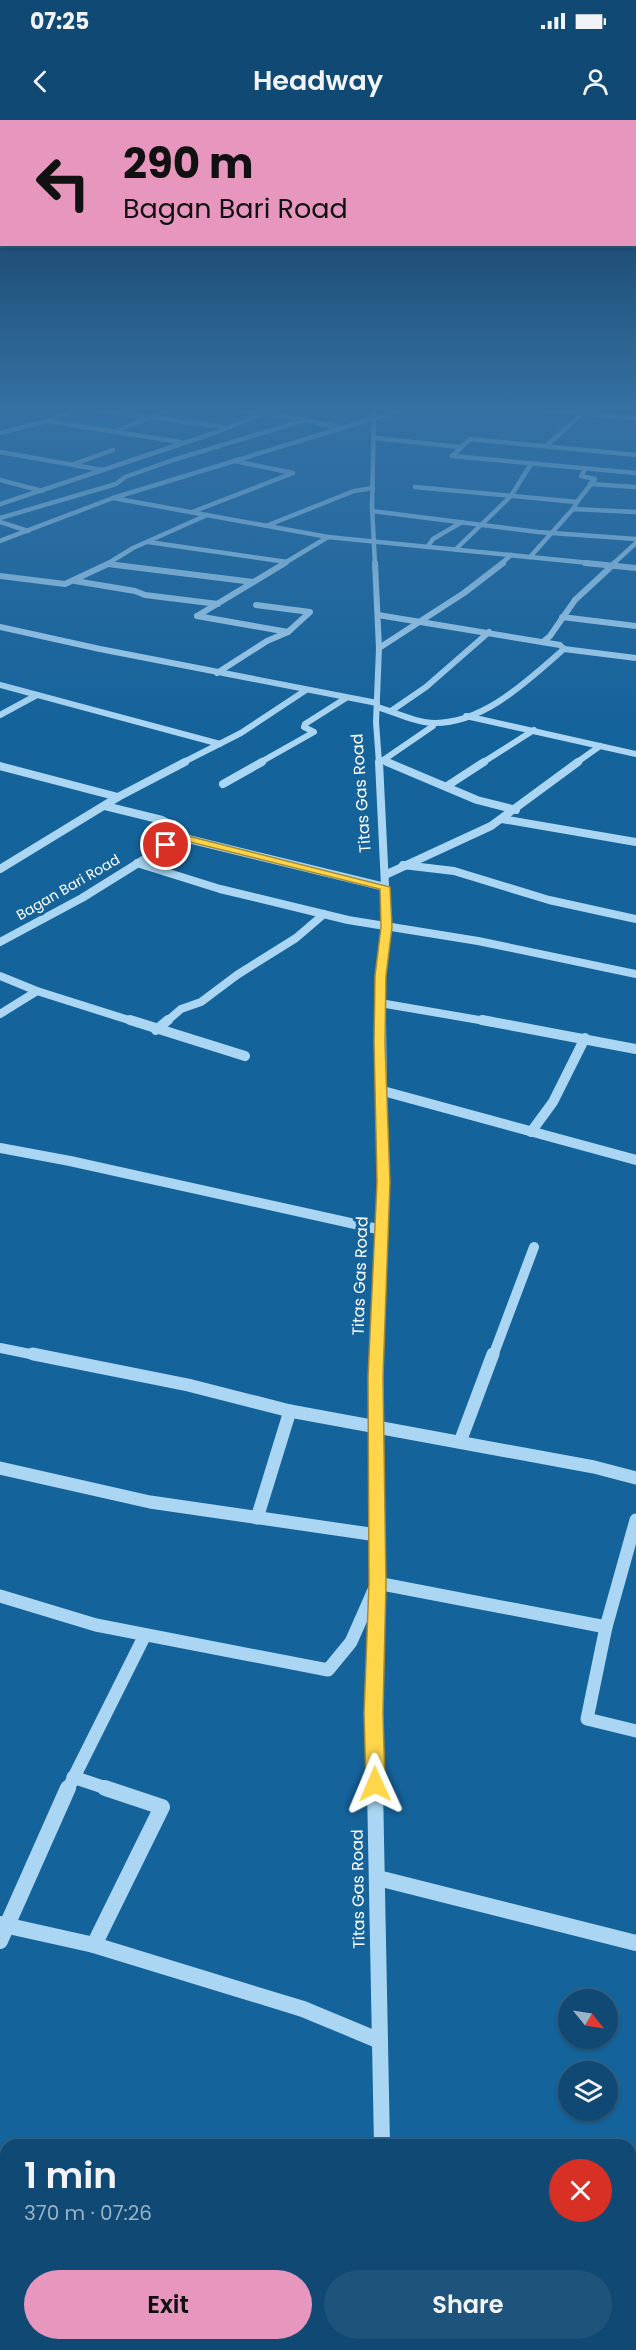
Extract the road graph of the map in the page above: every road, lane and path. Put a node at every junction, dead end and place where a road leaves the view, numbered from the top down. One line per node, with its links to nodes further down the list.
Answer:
1 (72, 514): 13 (street)
2 (202, 514): 8 (street)
3 (295, 514): 12 (street)
4 (372, 514): 19 (street, Titas Gas Road)
5 (397, 514): 10 (street)
6 (492, 514): 11 (street)
7 (568, 514): 14 (street)
8 (207, 515): 12 (street); 18 (street)
9 (0, 522): 13 (street)
10 (463, 522): 11 (street); 20 (street)
11 (481, 525): 14 (street); 21 (street)
12 (264, 526): 15 (street)
13 (28, 531): 17 (street)
14 (552, 533): 16 (street); 23 (street)
15 (328, 537): 19 (street); 24 (street)
16 (636, 541): 26 (street)
17 (0, 542)
18 (147, 542): 24 (street); 25 (street)
19 (374, 542): 20 (street); 33 (street, Titas Gas Road)
20 (428, 546): 21 (street)
21 (456, 549): 22 (street)
22 (511, 555): 23 (street); 35 (street)
23 (530, 557): 26 (street)
24 (287, 562): 30 (street)
25 (108, 564): 29 (street); 30 (street)
26 (610, 566): 27 (street); 34 (street)
27 (636, 568)
28 (0, 576): 29 (street)
29 (75, 581): 31 (street)
30 (253, 582): 31 (street)
31 (218, 604): 38 (street)
32 (256, 605): 38 (street)
33 (378, 615): 35 (street); 41 (street, Titas Gas Road)
34 (562, 617): 36 (street); 40 (street)
35 (419, 620): 39 (street); 41 (street)
36 (636, 626)
37 (0, 627): 44 (street)
38 (288, 632): 44 (street)
39 (489, 632): 40 (street); 50 (street)
40 (543, 642): 42 (street)
41 (380, 648): 49 (street, Titas Gas Road)
42 (564, 649): 43 (street); 52 (street)
43 (636, 658)
44 (217, 672): 46 (street)
45 (0, 686): 47 (street)
46 (306, 690): 48 (street); 55 (street)
47 (38, 695): 51 (street); 55 (street)
48 (346, 698): 49 (street); 60 (street)
49 (376, 705): 50 (street); 58 (street, Titas Gas Road)
50 (391, 711): 53 (street)
51 (0, 715)
52 (466, 716): 53 (street); 54 (street)
53 (433, 723): 58 (street)
54 (534, 730): 56 (street); 61 (street)
55 (220, 744): 62 (street)
56 (600, 746): 57 (street); 64 (street)
57 (636, 754)
58 (380, 762): 61 (street); 71 (street, Titas Gas Road)
59 (0, 766): 62 (street)
60 (223, 784)
61 (447, 786): 64 (street)
62 (118, 796): 63 (street)
63 (105, 806): 66 (street); 70 (street)
64 (516, 810): 65 (street)
65 (502, 819): 67 (street); 69 (street)
66 (180, 837): 68 (street, Bagan Bari Road); 72 (street)
67 (636, 842)
68 (137, 862): 73 (street); 76 (street, Bagan Bari Road)
69 (403, 865): 71 (street); 74 (street)
70 (0, 870)
71 (385, 875): 72 (street, Titas Gas Road)
72 (385, 887): 75 (street, Titas Gas Road)
73 (324, 914): 75 (street); 82 (street)
74 (636, 919)
75 (387, 927): 77 (street); 80 (street, Titas Gas Road)
76 (0, 942)
77 (636, 974)
78 (0, 976): 79 (street)
79 (37, 991): 81 (street); 82 (street)
80 (380, 1003): 83 (street); 86 (street, Titas Gas Road)
81 (0, 1014)
82 (156, 1030): 85 (street)
83 (585, 1038): 84 (street); 87 (street)
84 (636, 1049)
85 (245, 1056)
86 (382, 1091): 87 (street); 90 (street, Titas Gas Road)
87 (531, 1132): 89 (street)
88 (0, 1148): 90 (street)
89 (636, 1160)
90 (382, 1230): 94 (street, Titas Gas Road)
91 (534, 1247): 95 (street)
92 (0, 1348): 93 (street)
93 (290, 1411): 94 (street); 98 (street)
94 (375, 1428): 95 (street); 100 (street, Titas Gas Road)
95 (460, 1442): 97 (street)
96 (0, 1467): 98 (street)
97 (636, 1478)
98 (257, 1518): 100 (street)
99 (636, 1520): 103 (street)
100 (377, 1535): 101 (street, Titas Gas Road)
101 (377, 1583): 103 (street); 104 (street); 107 (street, Titas Gas Road)
102 (0, 1596): 104 (street)
103 (606, 1627): 105 (street)
104 (145, 1635): 106 (street)
105 (636, 1731)
106 (73, 1777): 108 (street); 110 (street)
107 (378, 1878): 109 (street); 111 (street, Titas Gas Road)
108 (3, 1930): 110 (street)
109 (636, 1943)
110 (94, 1945): 111 (street)
111 (380, 2041): 112 (street, Titas Gas Road)
112 (382, 2139)

